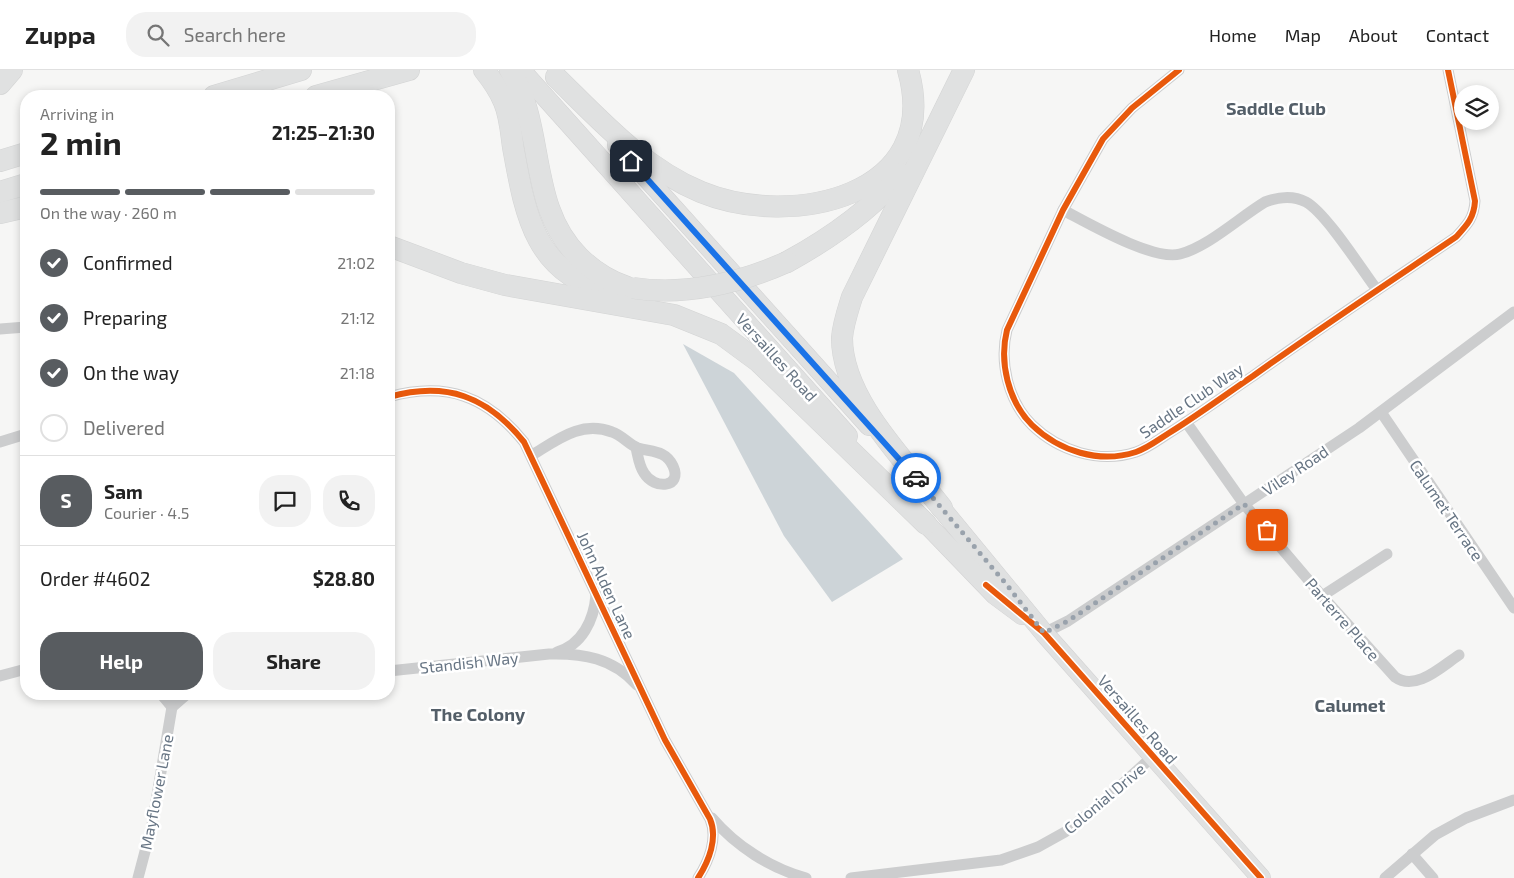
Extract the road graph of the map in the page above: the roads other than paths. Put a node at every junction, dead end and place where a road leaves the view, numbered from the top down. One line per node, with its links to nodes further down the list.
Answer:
1 (12, 70): 12 (highway)
2 (301, 70): 13 (highway)
3 (409, 70): 14 (highway)
4 (484, 70): 25 (highway)
5 (510, 70): 15 (highway, bridge)
6 (521, 70): 38 (main road, Versailles Road)
7 (908, 70): 11 (highway)
8 (964, 70): 15 (highway)
9 (1179, 70): 21 (street, Saddle Club Way)
10 (1448, 70): 24 (street, Saddle Club Way)
11 (556, 77): 37 (main road, Versailles Road)
12 (0, 84)
13 (234, 90)
14 (337, 90)
15 (938, 123): 37 (highway)
16 (20, 155): 17 (highway)
17 (0, 161)
18 (20, 186): 19 (highway)
19 (0, 192)
20 (20, 208): 22 (highway)
21 (1063, 210): 24 (street); 31 (street, Saddle Club Way)
22 (0, 213)
23 (395, 248): 25 (highway)
24 (1377, 290): 31 (street, Saddle Club Way)
25 (651, 310): 38 (highway)
26 (1514, 312): 30 (street, Viley Road)
27 (20, 327): 28 (street)
28 (0, 329)
29 (395, 396): 35 (street, John Alden Lane)
30 (1381, 412): 36 (street, Viley Road); 42 (street, Calumet Terrace)
31 (1186, 422): 36 (street, Saddle Club Way)
32 (20, 436): 33 (street)
33 (0, 442)
34 (636, 448): 35 (street)
35 (532, 455): 40 (street, John Alden Lane)
36 (1244, 504): 41 (street, Parterre Place); 43 (street, Viley Road)
37 (942, 508): 43 (main road, Versailles Road)
38 (926, 524): 43 (main road, Versailles Road)
39 (1387, 554): 41 (street)
40 (596, 593): 44 (street, Standish Way); 49 (street, John Alden Lane)
41 (1322, 596): 45 (street, Parterre Place)
42 (1514, 608)
43 (1044, 633): 53 (main road, Versailles Road)
44 (549, 654): 46 (street, Standish Way); 49 (street, Standish Way)
45 (1459, 655)
46 (395, 670)
47 (20, 671): 48 (street)
48 (0, 676)
49 (643, 692): 55 (street, John Alden Lane)
50 (166, 700): 52 (street)
51 (180, 700): 52 (street)
52 (172, 707): 57 (street, Mayflower Lane)
53 (1152, 757): 60 (street, Colonial Drive); 61 (main road, Versailles Road)
54 (1514, 800): 56 (street)
55 (705, 808): 58 (street, John Alden Lane); 59 (street, John Alden Lane)
56 (1412, 854): 62 (street); 63 (street)
57 (138, 878)
58 (698, 878)
59 (806, 878)
60 (850, 878)
61 (1261, 878)
62 (1385, 878)
63 (1433, 878)

